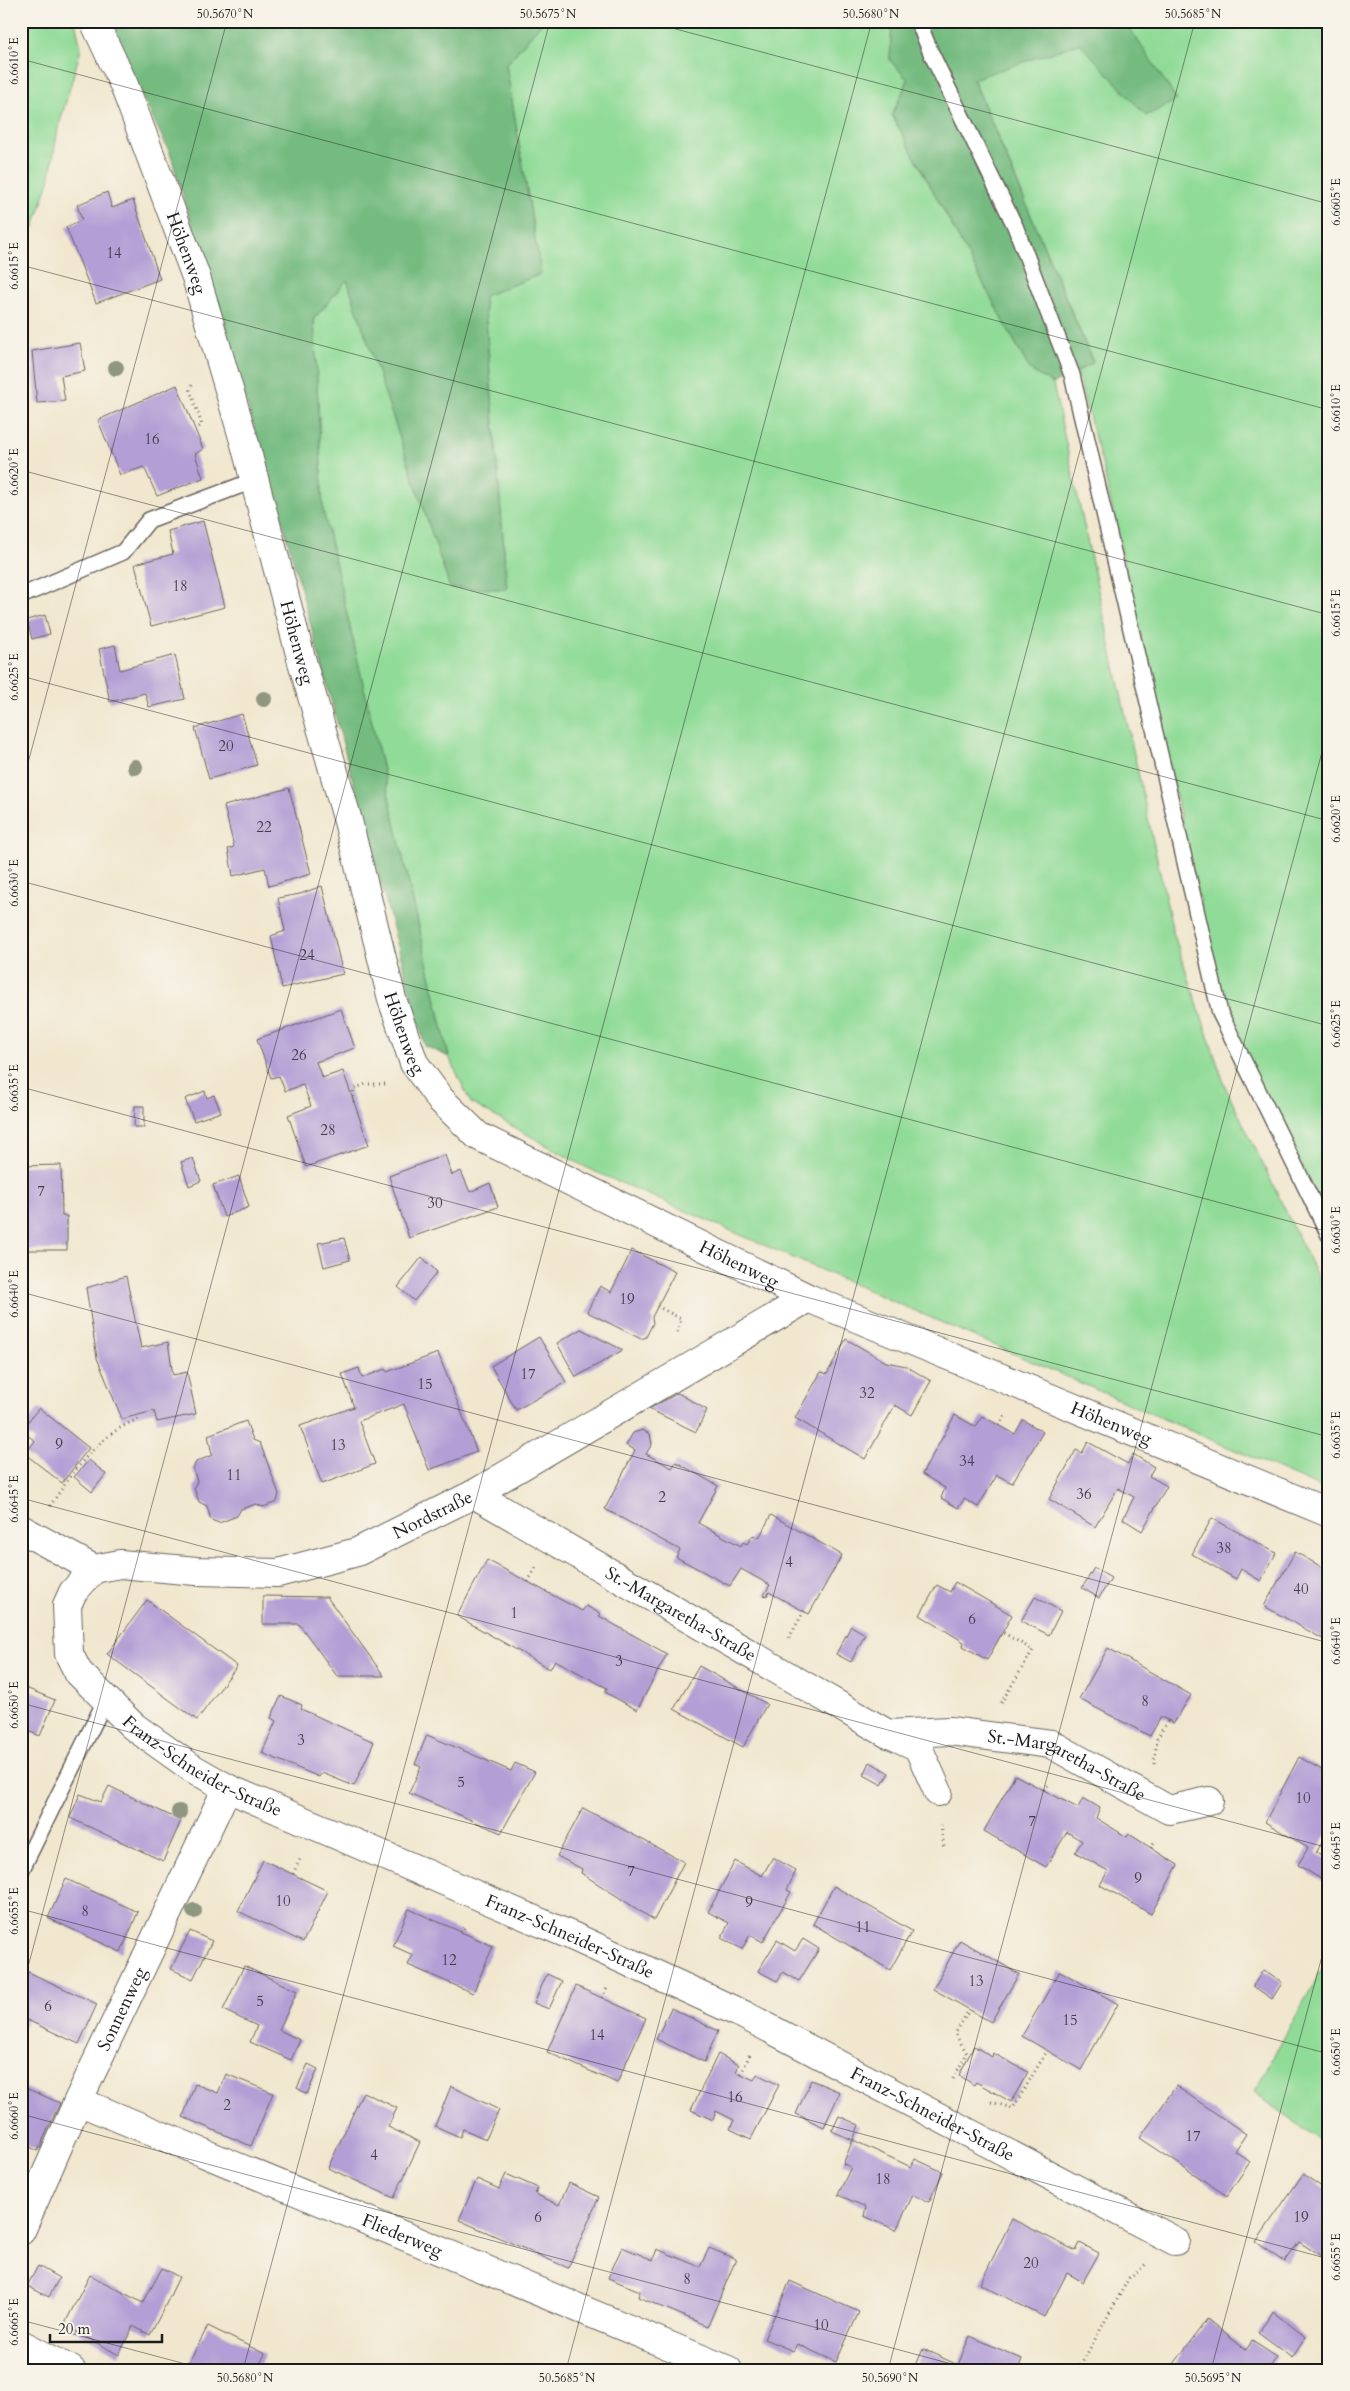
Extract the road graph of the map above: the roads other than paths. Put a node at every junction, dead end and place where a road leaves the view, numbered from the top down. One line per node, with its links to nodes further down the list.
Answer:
1 (94, 21): 3 (street, Höhenweg)
2 (918, 21): 5 (lane)
3 (255, 480): 4 (lane); 6 (street, Höhenweg)
4 (21, 596)
5 (1329, 1235)
6 (808, 1298): 7 (street, Nordstraße); 8 (street, Höhenweg)
7 (474, 1494): 10 (street, Nordstraße); 12 (street, St.-Margaretha-Straße)
8 (1329, 1513)
9 (21, 1529): 10 (street)
10 (94, 1569): 11 (street, Franz-Schneider-Straße)
11 (105, 1701): 13 (street, Franz-Schneider-Straße); 16 (lane)
12 (888, 1734): 14 (street, St.-Margaretha-Straße); 15 (street, St.-Margaretha-Straße)
13 (227, 1788): 17 (street, Sonnenweg); 19 (street, Franz-Schneider-Straße)
14 (938, 1792)
15 (1209, 1801)
16 (21, 1872)
17 (78, 2101): 18 (street, Sonnenweg); 22 (street, Fliederweg)
18 (21, 2232)
19 (1175, 2241)
20 (21, 2344): 21 (street)
21 (71, 2370)
22 (728, 2370)

